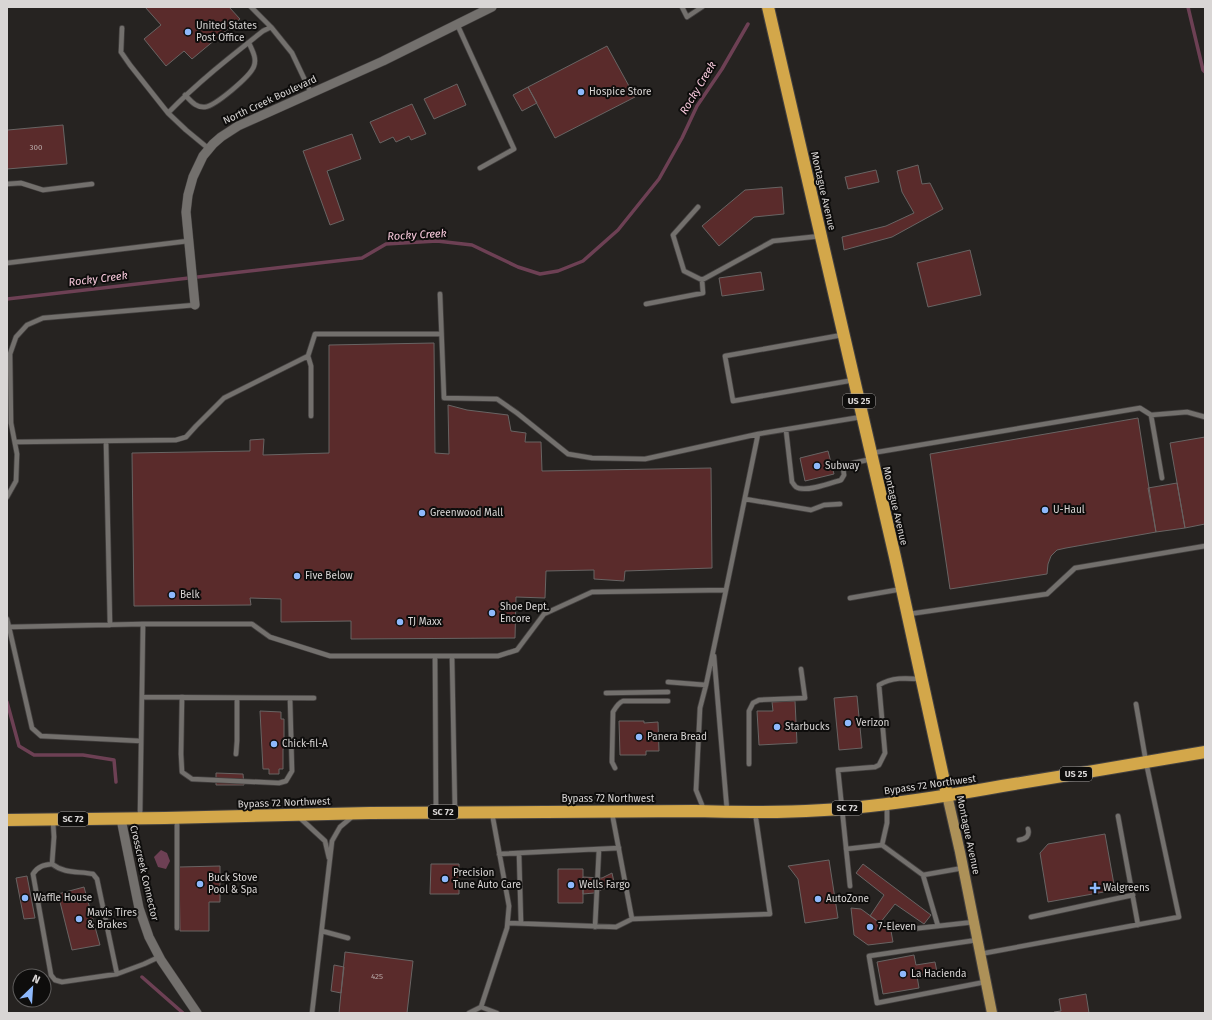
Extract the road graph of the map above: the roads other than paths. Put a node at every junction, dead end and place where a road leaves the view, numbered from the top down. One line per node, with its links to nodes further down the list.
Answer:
1 (251, 7): 7 (lane)
2 (492, 7): 6 (street, North Creek Boulevard)
3 (682, 7): 4 (lane)
4 (702, 7)
5 (768, 7): 18 (highway, Montague Avenue / US 25)
6 (456, 24): 10 (street, North Creek Boulevard); 14 (lane)
7 (271, 27): 9 (lane); 10 (lane)
8 (122, 28): 12 (lane)
9 (249, 42): 11 (lane); 11 (lane)
10 (311, 93): 13 (street, North Creek Boulevard)
11 (185, 95): 12 (lane)
12 (168, 113): 13 (lane)
13 (209, 149): 19 (street, North Creek Boulevard)
14 (480, 168)
15 (7, 184): 16 (lane)
16 (92, 184)
17 (698, 207): 21 (lane)
18 (820, 236): 21 (lane); 26 (highway, Montague Avenue / US 25)
19 (188, 241): 20 (lane); 24 (street, North Creek Boulevard)
20 (7, 263)
21 (702, 280): 23 (lane)
22 (440, 294): 25 (lane)
23 (646, 304)
24 (195, 306): 36 (lane)
25 (441, 334): 27 (lane); 34 (lane)
26 (843, 334): 28 (highway, Montague Avenue / US 25); 28 (lane)
27 (308, 356): 30 (lane); 35 (lane)
28 (854, 380): 31 (highway, Montague Avenue / US 25)
29 (1151, 415): 32 (lane); 37 (lane); 38 (lane)
30 (311, 416)
31 (862, 417): 33 (lane); 37 (highway, Montague Avenue / US 25)
32 (1205, 417)
33 (786, 430): 34 (lane); 37 (lane)
34 (758, 434): 40 (lane)
35 (106, 441): 36 (lane); 49 (lane)
36 (15, 442): 39 (lane)
37 (871, 456): 43 (highway, Montague Avenue / US 25)
38 (1162, 478)
39 (7, 497)
40 (745, 499): 41 (lane); 44 (lane)
41 (840, 504)
42 (1205, 546): 46 (lane)
43 (902, 589): 45 (lane); 46 (highway, Montague Avenue / US 25)
44 (726, 590): 51 (lane); 53 (lane)
45 (850, 598)
46 (908, 615): 55 (highway, Montague Avenue / US 25)
47 (7, 619): 50 (lane)
48 (143, 624): 49 (lane); 52 (lane); 60 (lane)
49 (110, 625): 50 (lane)
50 (9, 627): 67 (lane)
51 (714, 651): 57 (lane); 81 (lane)
52 (435, 656): 53 (lane); 77 (lane)
53 (452, 656): 78 (lane)
54 (801, 669): 71 (lane)
55 (922, 679): 73 (highway, Montague Avenue / US 25); 75 (lane)
56 (668, 682): 57 (lane)
57 (706, 685): 80 (lane)
58 (668, 692): 59 (lane)
59 (606, 693)
60 (142, 697): 61 (lane); 67 (lane)
61 (182, 697): 62 (lane); 63 (lane)
62 (237, 698): 63 (lane); 69 (lane)
63 (290, 698): 64 (lane)
64 (314, 698)
65 (668, 701): 72 (lane)
66 (1136, 704): 70 (lane)
67 (141, 741): 88 (lane)
68 (1205, 752): 70 (highway, Bypass 72 Northwest / US 25)
69 (236, 754)
70 (1146, 762): 73 (highway, Bypass 72 Northwest / US 25); 110 (lane)
71 (749, 764)
72 (615, 768)
73 (947, 796): 74 (highway, Bypass 72 Northwest / SC 72); 101 (main road, Montague Avenue)
74 (887, 804): 75 (highway, Bypass 72 Northwest / SC 72); 93 (lane)
75 (842, 809): 82 (highway, Bypass 72 Northwest / SC 72); 96 (lane)
76 (612, 811): 79 (highway, Bypass 72 Northwest / SC 72); 80 (highway, Bypass 72 Northwest / SC 72); 95 (lane)
77 (436, 812): 78 (highway, Bypass 72 Northwest / SC 72); 83 (highway, Bypass 72 Northwest / SC 72)
78 (455, 812): 79 (highway, Bypass 72 Northwest / SC 72)
79 (492, 812): 98 (lane)
80 (704, 812): 81 (highway, Bypass 72 Northwest / SC 72)
81 (727, 812): 82 (highway, Bypass 72 Northwest / SC 72)
82 (755, 812): 106 (lane)
83 (356, 813): 84 (highway, Bypass 72 Northwest / SC 72); 99 (lane)
84 (297, 815): 86 (highway, Bypass 72 Northwest / SC 72); 99 (lane)
85 (1118, 816): 104 (lane)
86 (177, 818): 88 (highway, Bypass 72 Northwest / SC 72); 113 (lane)
87 (121, 819): 88 (highway, Bypass 72 Northwest / SC 72); 90 (highway, Bypass 72 Northwest / SC 72); 119 (street, Crosscreek Connector)
88 (140, 819)
89 (7, 820): 90 (highway, Bypass 72 Northwest / SC 72)
90 (53, 820): 100 (lane)
91 (1028, 829): 92 (lane)
92 (1019, 840)
93 (882, 845): 96 (lane); 102 (lane)
94 (599, 848): 95 (lane); 97 (lane); 112 (lane)
95 (619, 848): 106 (lane)
96 (846, 849): 103 (lane)
97 (519, 853): 98 (lane); 109 (lane)
98 (499, 854): 108 (lane)
99 (330, 862): 115 (lane)
100 (52, 864): 120 (lane); 120 (lane)
101 (963, 868): 102 (lane); 107 (main road, Montague Avenue)
102 (923, 875): 111 (lane)
103 (850, 886)
104 (1133, 895): 105 (lane); 110 (lane)
105 (1031, 917)
106 (632, 919): 112 (lane)
107 (974, 922): 111 (lane); 117 (main road, Montague Avenue)
108 (508, 923): 109 (lane); 122 (lane)
109 (521, 924): 112 (lane)
110 (1138, 925): 118 (lane)
111 (938, 926): 114 (lane)
112 (595, 927)
113 (177, 928)
114 (911, 929)
115 (322, 931): 116 (lane); 124 (lane)
116 (348, 938)
117 (977, 940): 118 (main road, Montague Avenue); 121 (lane)
118 (980, 954): 121 (main road, Montague Avenue)
119 (159, 957): 120 (lane); 123 (street, Crosscreek Connector)
120 (117, 974)
121 (986, 982): 127 (main road, Montague Avenue)
122 (480, 1007): 125 (lane); 126 (lane)
123 (197, 1013)
124 (312, 1013)
125 (469, 1013)
126 (497, 1013)
127 (992, 1013)

